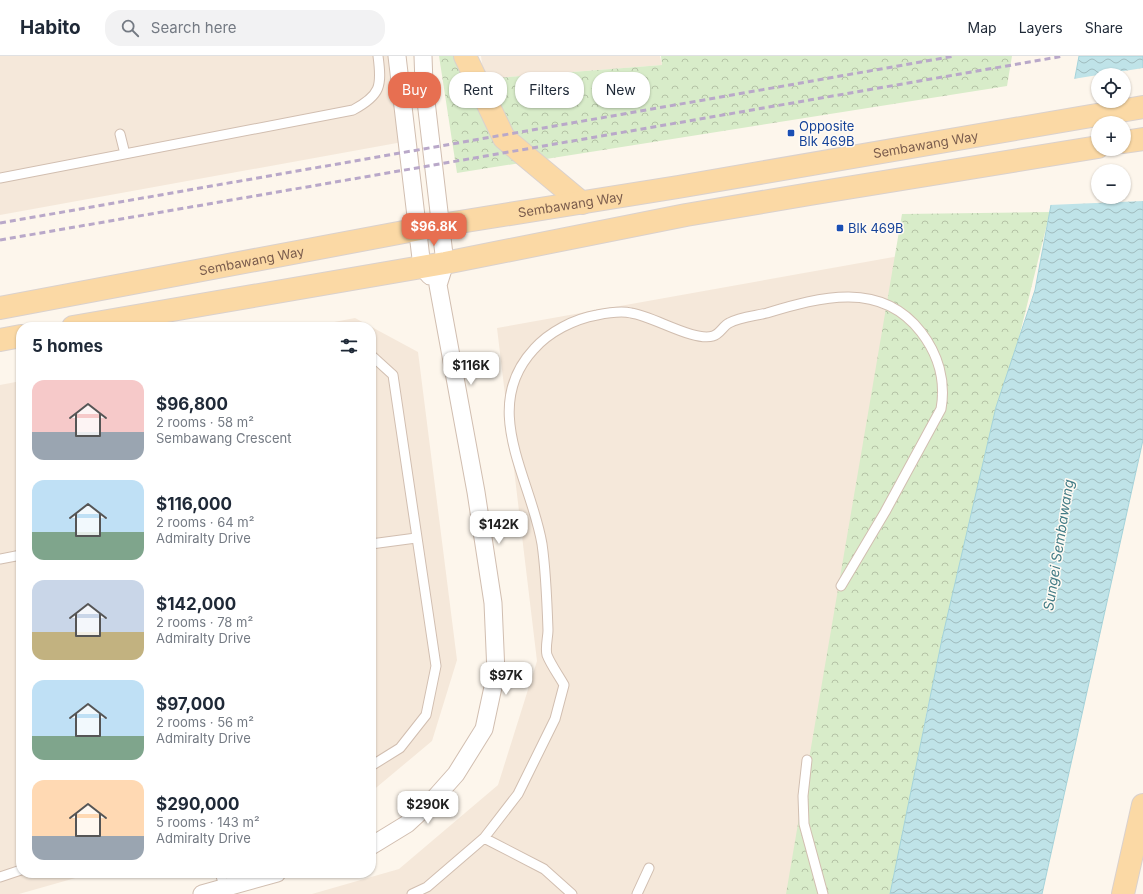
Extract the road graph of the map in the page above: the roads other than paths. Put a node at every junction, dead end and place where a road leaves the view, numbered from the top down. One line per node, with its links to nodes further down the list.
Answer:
1 (378, 56): 10 (lane)
2 (397, 56): 14 (street)
3 (423, 56): 13 (street)
4 (465, 56): 12 (main road)
5 (1143, 107): 12 (main road, Sembawang Way)
6 (120, 134): 10 (lane)
7 (1143, 139): 8 (main road)
8 (1131, 141)
9 (1091, 148): 15 (main road)
10 (124, 154): 11 (lane)
11 (0, 178)
12 (582, 202): 13 (main road, Sembawang Way)
13 (441, 225): 14 (main road, Sembawang Way); 15 (street)
14 (418, 229): 16 (street); 18 (main road, Sembawang Way)
15 (445, 263): 16 (main road); 17 (street)
16 (422, 267): 17 (street); 19 (main road)
17 (438, 285): 32 (street)
18 (0, 308)
19 (102, 322)
20 (16, 337): 21 (main road)
21 (0, 340)
22 (376, 360): 23 (lane)
23 (416, 538): 24 (lane); 29 (lane)
24 (376, 543)
25 (16, 556): 26 (lane)
26 (0, 559)
27 (841, 586): 31 (lane)
28 (807, 760): 42 (lane)
29 (376, 763)
30 (1143, 805): 43 (main road)
31 (484, 838): 39 (lane); 40 (lane)
32 (376, 843)
33 (649, 868): 41 (lane)
34 (16, 872): 35 (lane)
35 (0, 877)
36 (243, 878): 37 (street)
37 (222, 881): 38 (street)
38 (202, 894)
39 (412, 894)
40 (572, 894)
41 (637, 894)
42 (823, 894)
43 (1123, 894)

